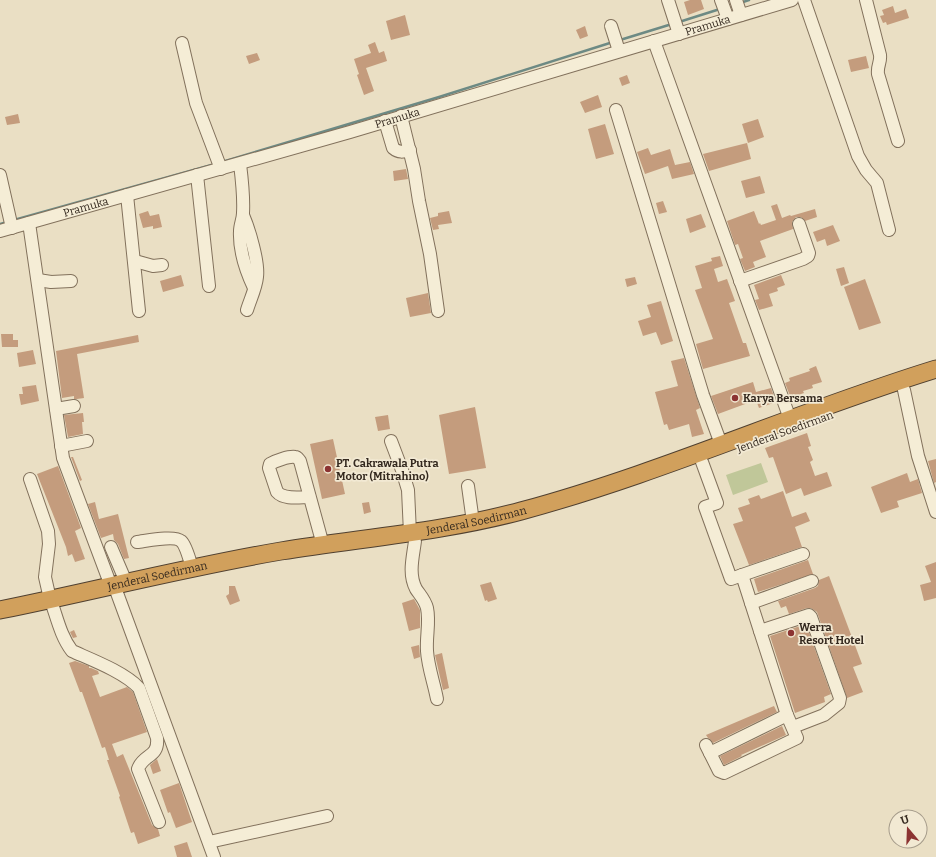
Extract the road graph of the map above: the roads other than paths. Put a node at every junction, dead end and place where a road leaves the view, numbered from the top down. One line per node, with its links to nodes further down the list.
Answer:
1 (668, 0): 8 (street)
2 (792, 0): 5 (street, Pramuka)
3 (804, 0): 24 (street)
4 (866, 0): 14 (street)
5 (772, 3): 6 (street, Pramuka)
6 (739, 8): 7 (street, Pramuka)
7 (724, 9): 8 (street, Pramuka)
8 (678, 32): 9 (street, Pramuka)
9 (654, 41): 12 (street, Pramuka); 29 (street)
10 (182, 43): 17 (street)
11 (616, 110): 42 (street)
12 (401, 116): 13 (street, Pramuka); 15 (street)
13 (385, 121): 15 (street); 16 (street, Pramuka)
14 (898, 141)
15 (410, 150): 33 (street)
16 (240, 164): 17 (street, Pramuka); 31 (street)
17 (221, 169): 19 (street, Pramuka)
18 (0, 175): 23 (street)
19 (197, 176): 20 (street, Pramuka); 30 (street)
20 (127, 195): 21 (street, Pramuka); 25 (street)
21 (29, 223): 23 (street, Pramuka); 27 (street)
22 (799, 224): 29 (street)
23 (4, 229)
24 (889, 230)
25 (134, 262): 26 (street); 32 (street)
26 (162, 265)
27 (38, 280): 28 (street); 38 (street)
28 (72, 281)
29 (740, 281): 39 (street)
30 (209, 286)
31 (247, 310)
32 (139, 311)
33 (438, 311)
34 (936, 369): 39 (highway, Jenderal Soedirman)
35 (936, 379): 36 (highway, Jenderal Soedirman)
36 (904, 390): 44 (highway, Jenderal Soedirman); 48 (street)
37 (74, 406): 38 (street)
38 (56, 409): 43 (street)
39 (790, 419): 42 (highway, Jenderal Soedirman)
40 (87, 441): 43 (street)
41 (391, 441): 50 (street)
42 (721, 444): 49 (highway, Jenderal Soedirman)
43 (61, 446): 58 (street)
44 (702, 462): 50 (highway, Jenderal Soedirman); 56 (street)
45 (30, 479): 59 (street)
46 (468, 486): 49 (street)
47 (310, 497): 52 (street)
48 (936, 512)
49 (473, 522): 50 (highway, Jenderal Soedirman)
50 (412, 537): 52 (highway, Jenderal Soedirman); 58 (highway, Jenderal Soedirman); 64 (street)
51 (137, 542): 55 (street)
52 (323, 545): 55 (highway, Jenderal Soedirman)
53 (111, 547): 58 (street)
54 (803, 554): 56 (street)
55 (192, 568): 58 (highway, Jenderal Soedirman)
56 (742, 575): 60 (street)
57 (812, 581): 60 (street)
58 (118, 587): 59 (highway, Jenderal Soedirman); 69 (street)
59 (51, 603): 61 (highway, Jenderal Soedirman); 62 (highway, Jenderal Soedirman); 68 (street)
60 (751, 603): 63 (street)
61 (0, 610)
62 (0, 618)
63 (760, 631): 65 (street); 66 (street)
64 (437, 699)
65 (787, 716): 66 (street); 66 (street)
66 (793, 727)
67 (327, 816): 69 (street)
68 (159, 822)
69 (209, 842): 70 (street)
70 (214, 857)

